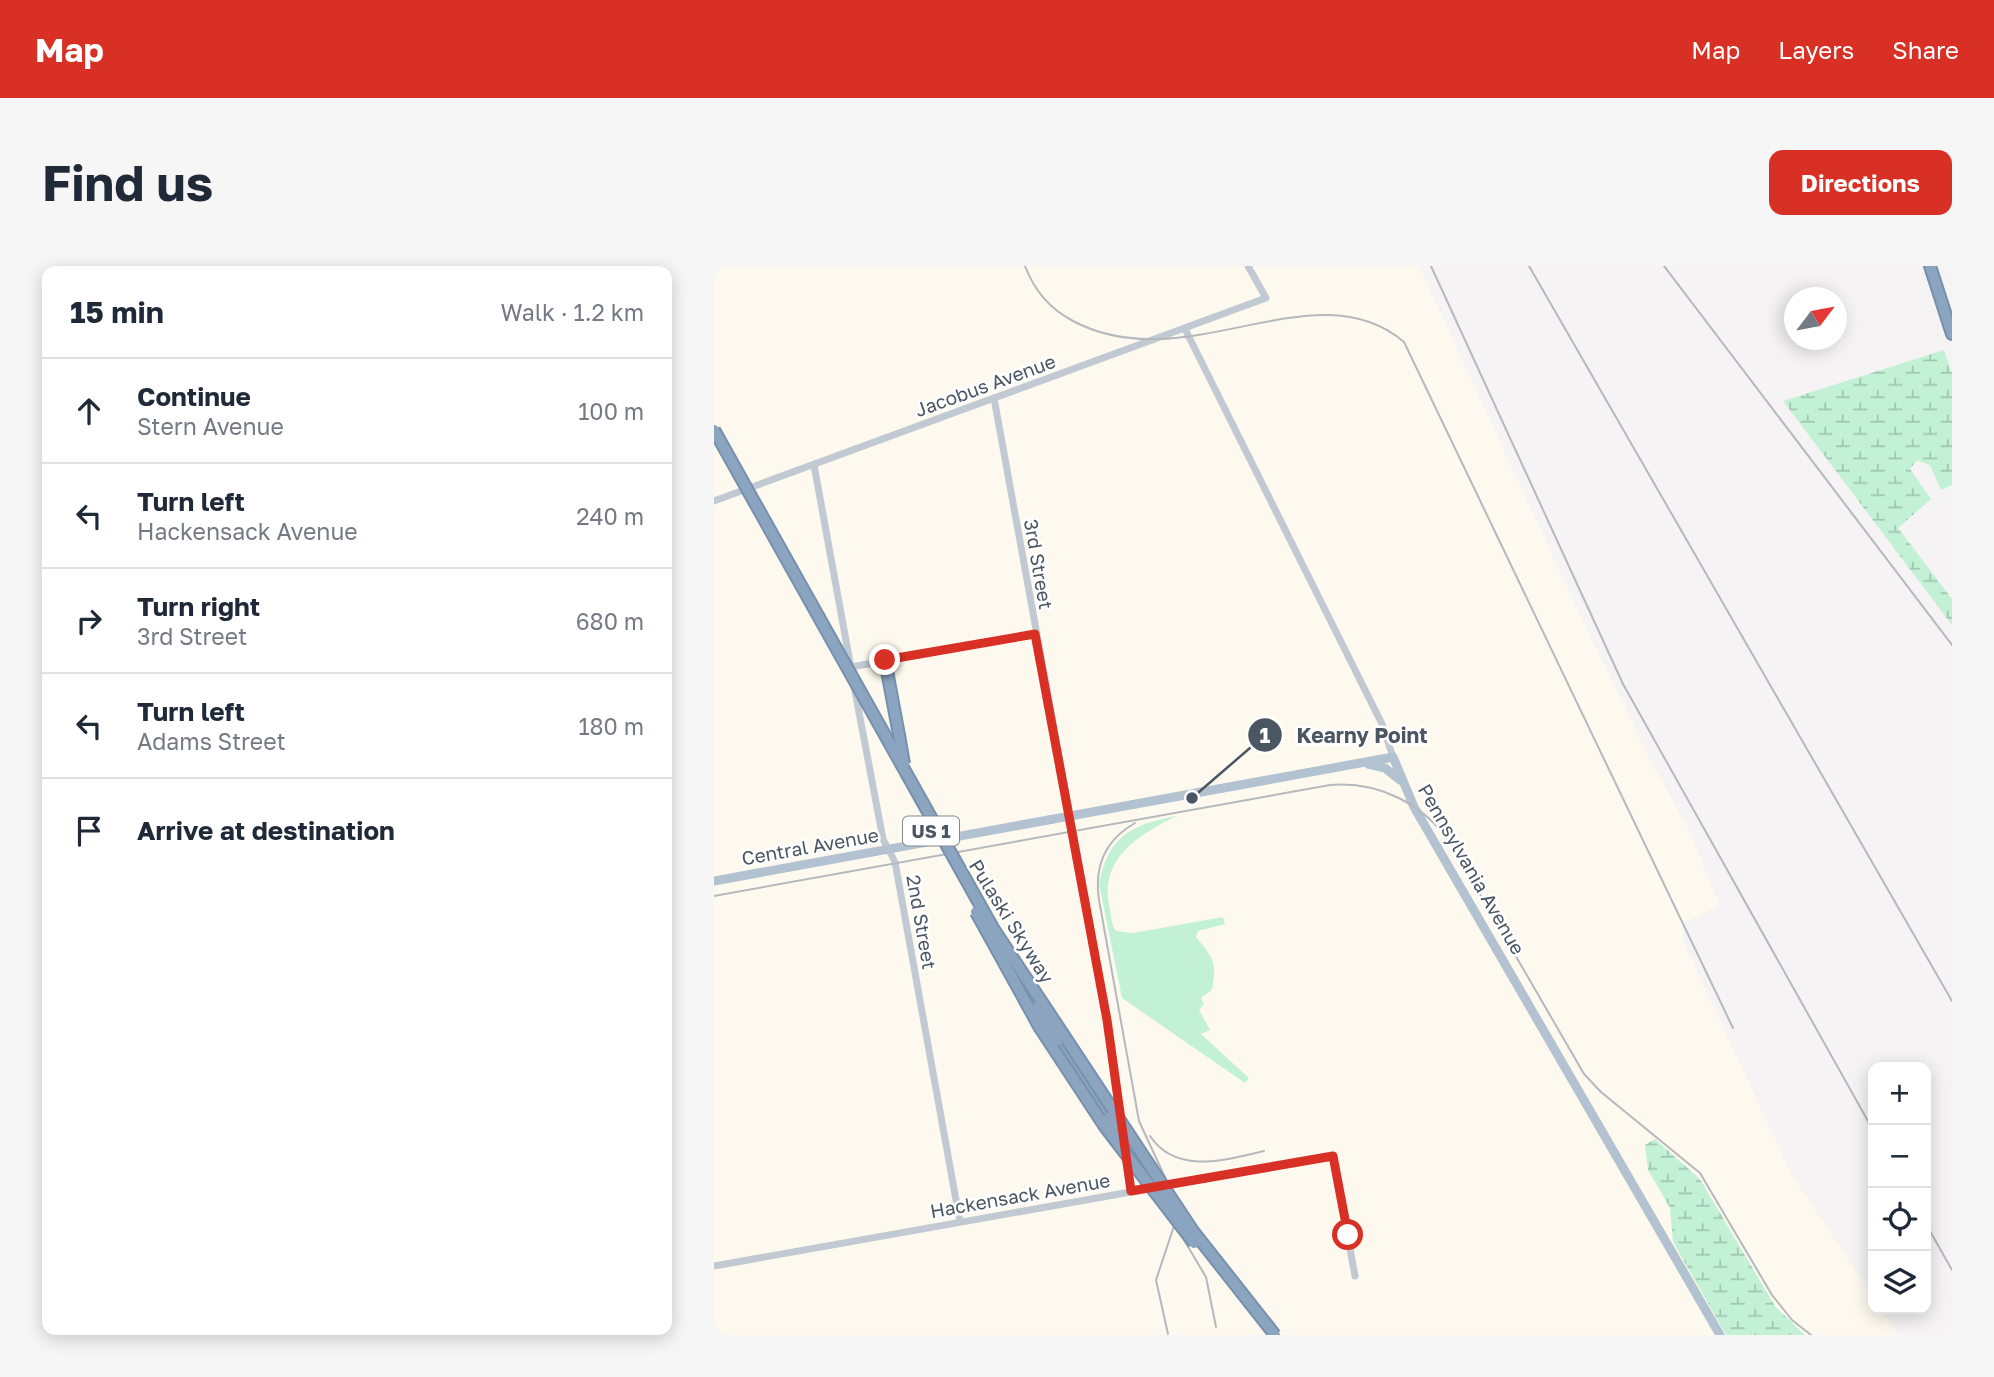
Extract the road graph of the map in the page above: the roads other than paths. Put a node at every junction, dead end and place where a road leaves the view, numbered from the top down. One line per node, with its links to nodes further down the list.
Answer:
1 (1248, 266): 3 (street, Jacobus Avenue)
2 (1930, 266): 4 (highway)
3 (1185, 329): 5 (street, Jacobus Avenue); 13 (street, Pennsylvania Avenue)
4 (1952, 334)
5 (994, 398): 8 (street, Jacobus Avenue); 10 (street, 3rd Street)
6 (714, 430): 21 (highway, Pulaski Skyway / US 1, bridge)
7 (714, 442): 22 (highway, Pulaski Skyway / US 1, bridge)
8 (814, 465): 9 (street, Jacobus Avenue); 12 (street, 2nd Street)
9 (714, 501)
10 (1035, 634): 11 (street); 16 (street, 3rd Street)
11 (885, 660): 12 (street); 19 (highway, bridge)
12 (850, 667): 17 (street, 2nd Street)
13 (1393, 757): 14 (main road, Central Avenue); 15 (main road, Pennsylvania Avenue)
14 (1368, 764): 15 (main road); 16 (main road, Central Avenue)
15 (1404, 784): 28 (main road, Pennsylvania Avenue)
16 (1070, 817): 17 (main road, Central Avenue); 20 (street, 3rd Street)
17 (889, 849): 18 (main road, Central Avenue); 23 (street, 2nd Street)
18 (714, 881)
19 (1109, 1118): 21 (highway, bridge); 22 (highway, bridge)
20 (1131, 1191): 23 (street, Hackensack Avenue); 25 (street, Hackensack Avenue)
21 (1169, 1194): 27 (highway, Pulaski Skyway / US 1, bridge)
22 (1166, 1209): 26 (highway, Pulaski Skyway / US 1, bridge)
23 (960, 1222): 24 (street, Hackensack Avenue)
24 (714, 1266)
25 (1355, 1276)
26 (1266, 1335)
27 (1275, 1335)
28 (1720, 1335)

